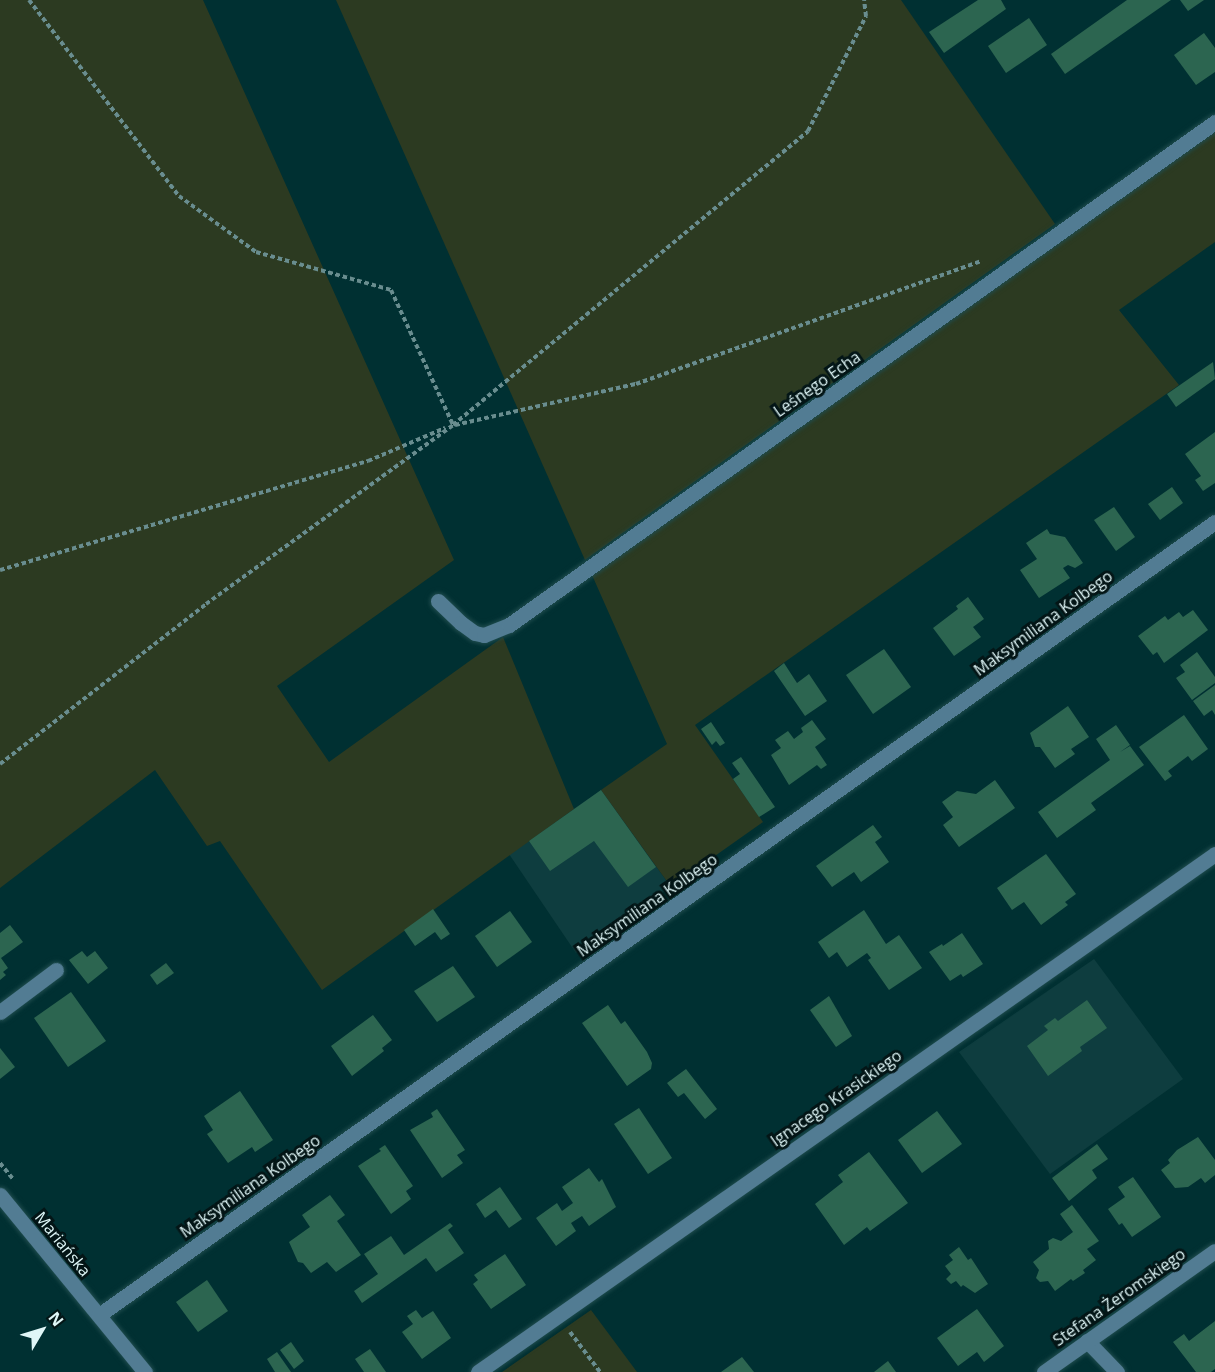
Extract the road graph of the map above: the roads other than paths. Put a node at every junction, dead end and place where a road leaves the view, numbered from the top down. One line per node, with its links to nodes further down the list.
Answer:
1 (1215, 122): 3 (street, Leśnego Echa)
2 (1215, 522): 9 (street, Maksymiliana Kolbego)
3 (438, 601)
4 (1215, 854): 12 (street, Ignacego Krasickiego)
5 (56, 970): 6 (street)
6 (0, 1012)
7 (1, 1199): 9 (street, Mariańska)
8 (1215, 1251): 10 (street, Stefana Żeromskiego)
9 (99, 1316): 11 (street, Mariańska)
10 (1087, 1341): 13 (street, Stefana Żeromskiego); 14 (street)
11 (145, 1372)
12 (478, 1372)
13 (1044, 1372)
14 (1117, 1372)

